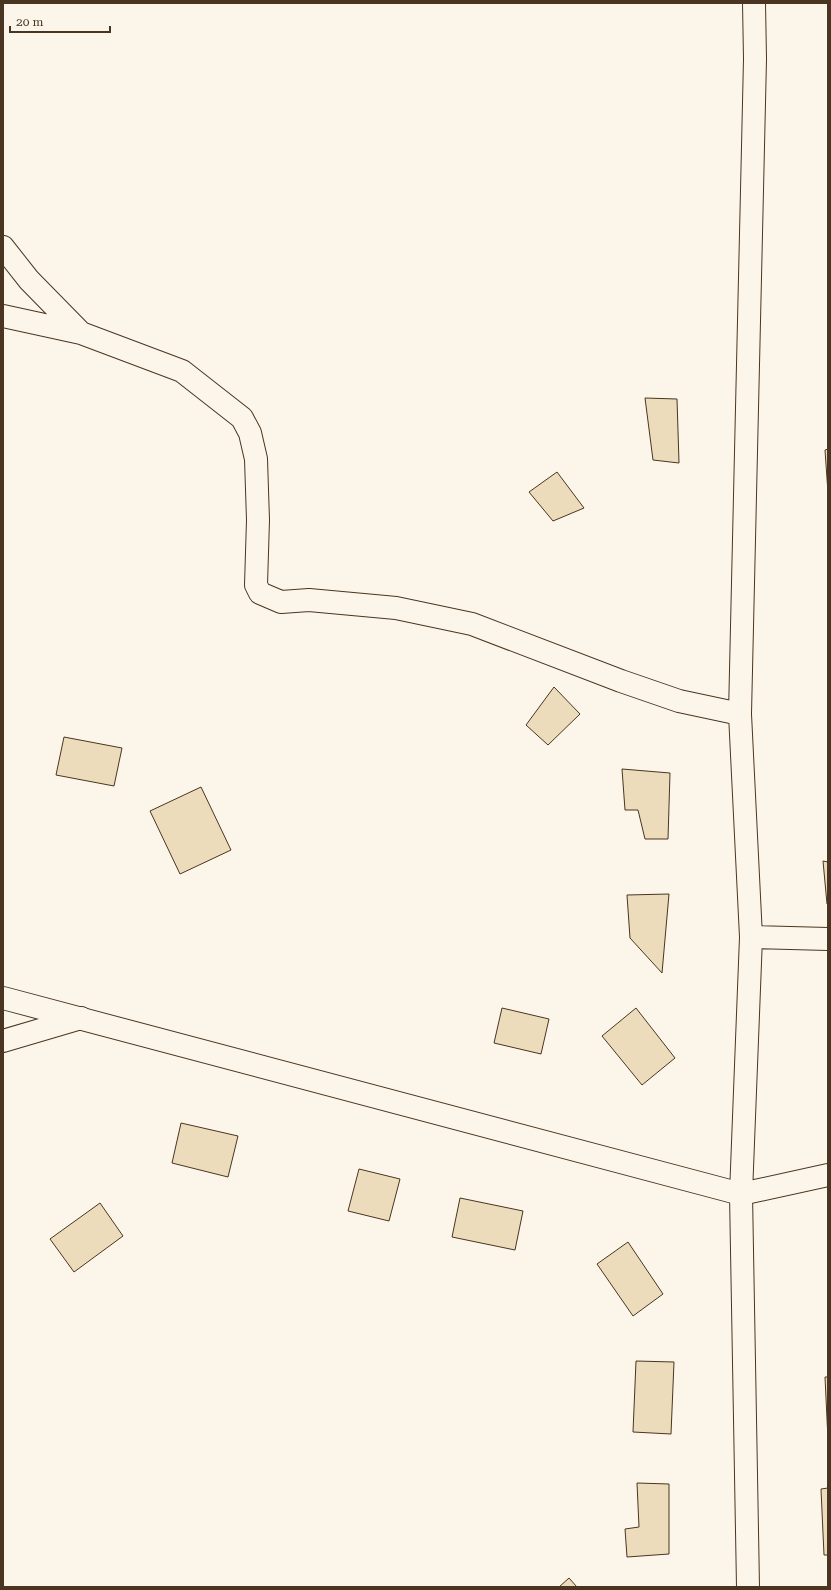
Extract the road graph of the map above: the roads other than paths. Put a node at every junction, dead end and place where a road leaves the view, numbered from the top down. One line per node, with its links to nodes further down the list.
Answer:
1 (754, 3): 5 (street)
2 (3, 247): 4 (street)
3 (3, 316): 4 (street)
4 (81, 333): 5 (street)
5 (740, 714): 6 (street)
6 (751, 937): 7 (street); 12 (street)
7 (828, 940)
8 (3, 998): 9 (street)
9 (81, 1018): 10 (street); 12 (street)
10 (3, 1041)
11 (828, 1175): 12 (street)
12 (741, 1194): 13 (street)
13 (748, 1587)

